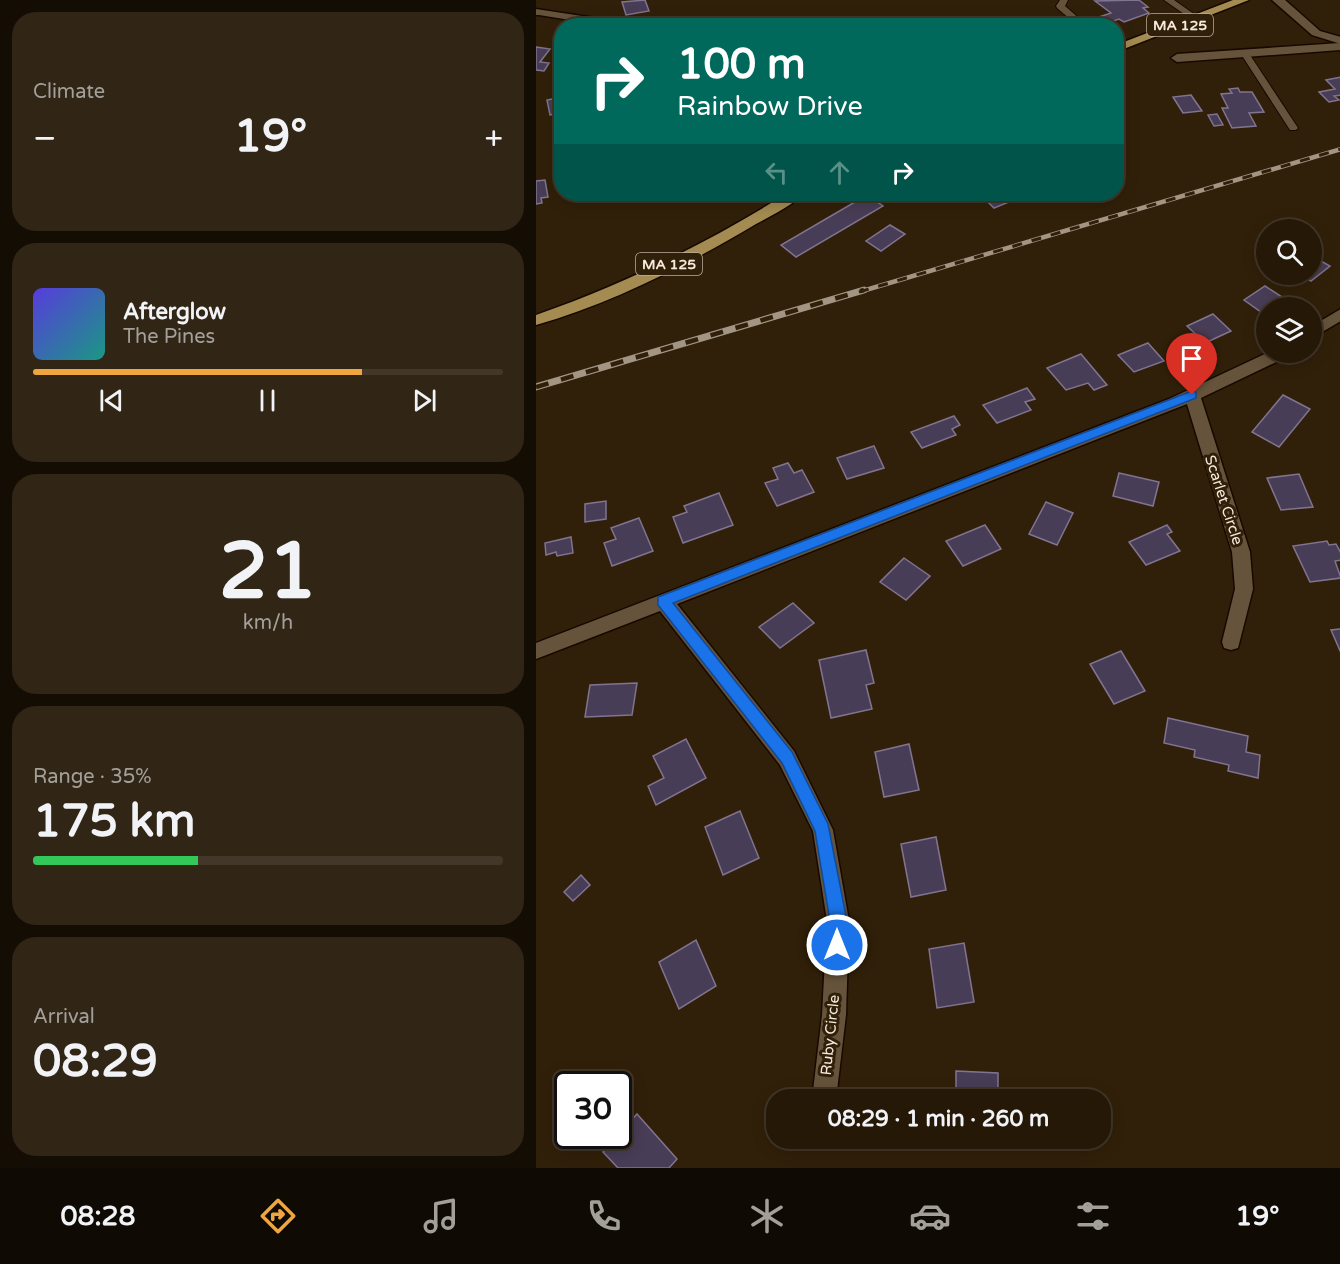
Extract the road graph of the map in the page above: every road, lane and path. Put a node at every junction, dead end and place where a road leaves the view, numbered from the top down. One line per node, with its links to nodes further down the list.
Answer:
1 (554, 0): 6 (street)
2 (1064, 0): 8 (lane)
3 (1168, 0): 9 (lane)
4 (1243, 0): 9 (main road, MA 125)
5 (1278, 0): 10 (street)
6 (538, 14): 7 (street)
7 (571, 18)
8 (1074, 18)
9 (1197, 19): 11 (main road, MA 125)
10 (1340, 41)
11 (1124, 46)
12 (1340, 46): 13 (street)
13 (1245, 54): 14 (street); 15 (lane)
14 (1177, 58)
15 (1293, 128)
16 (782, 201): 18 (main road, MA 125)
17 (1340, 314): 19 (street)
18 (536, 320)
19 (1322, 326)
20 (1260, 363): 21 (street)
21 (1192, 395): 22 (street); 23 (street, Scarlet Circle)
22 (663, 601): 24 (street); 25 (street, Ruby Circle)
23 (1231, 642)
24 (536, 651)
25 (824, 1089)

